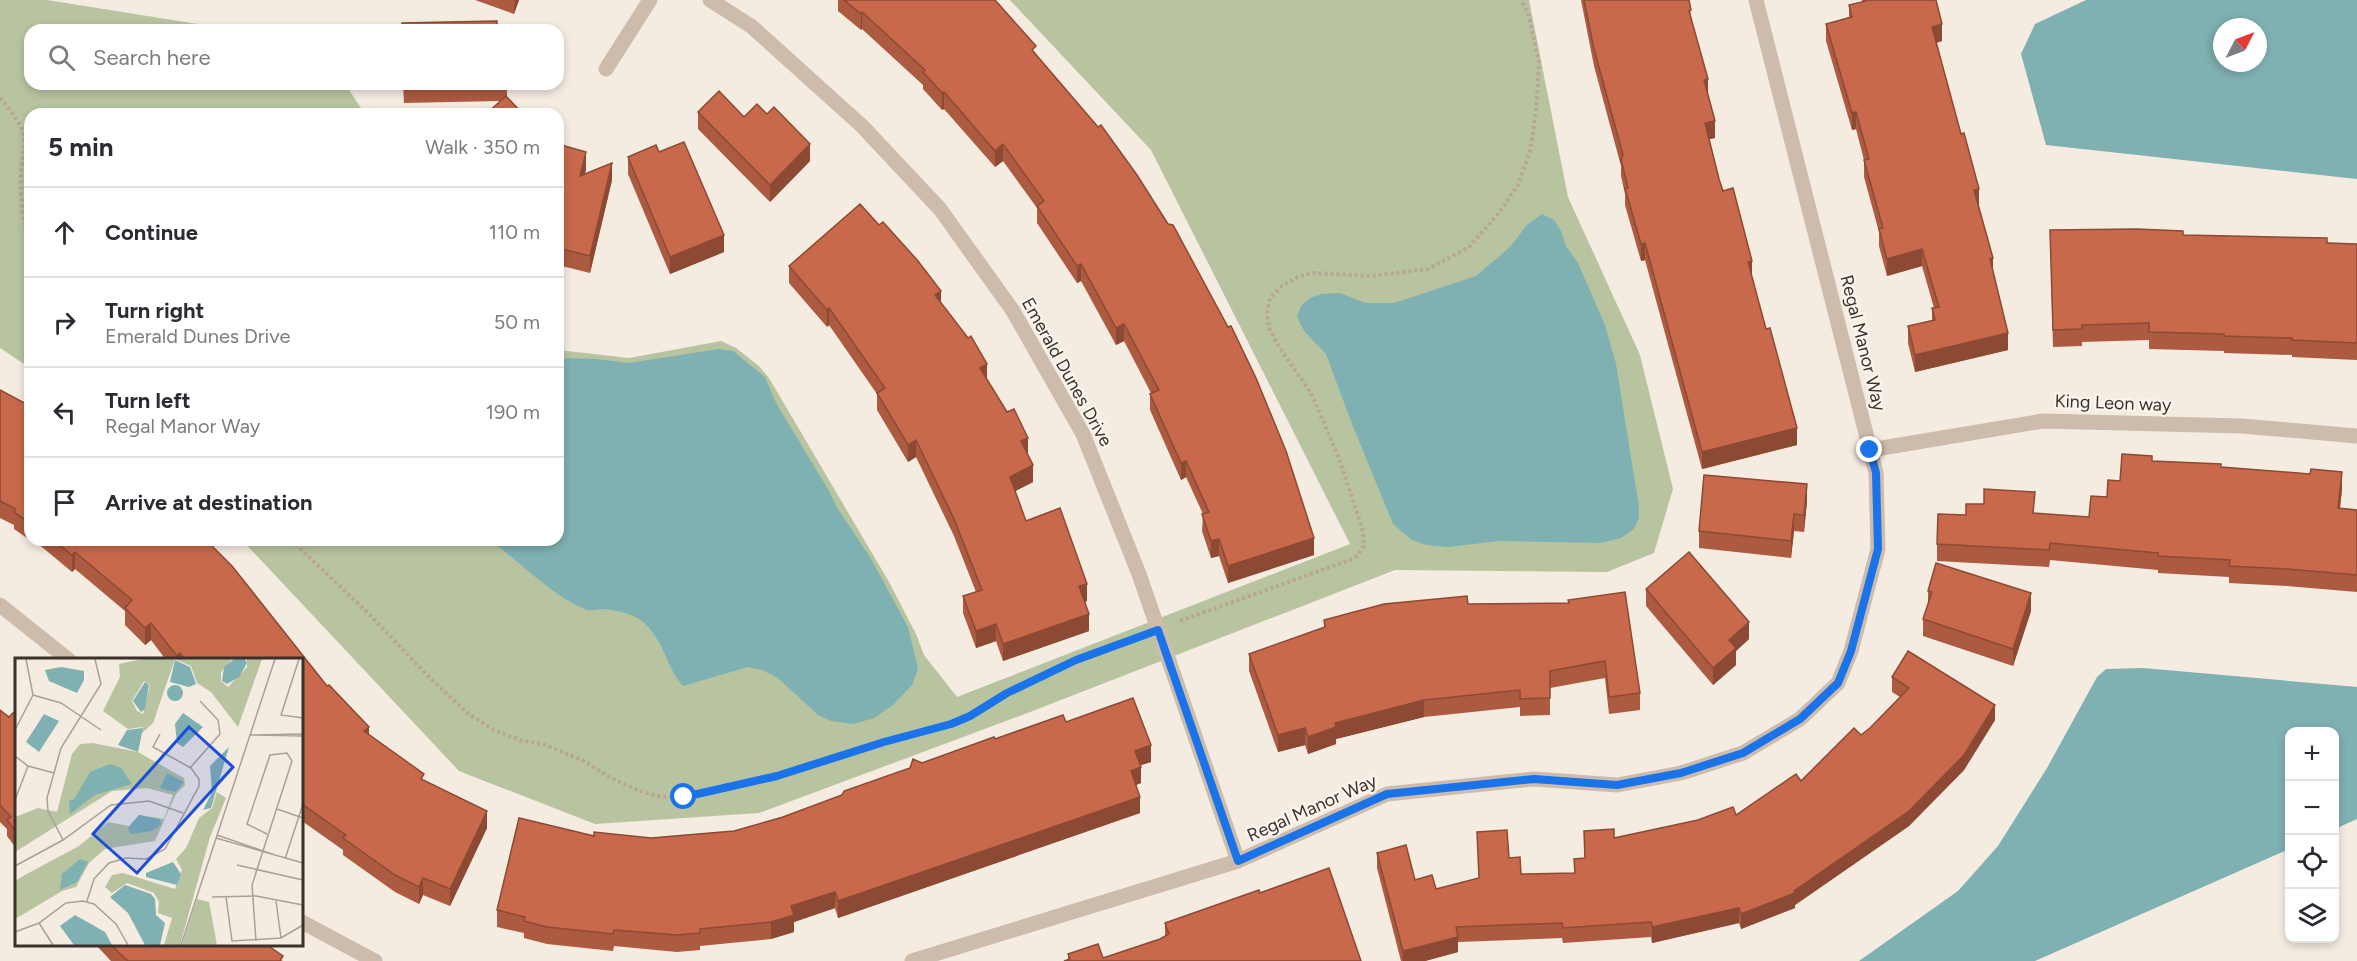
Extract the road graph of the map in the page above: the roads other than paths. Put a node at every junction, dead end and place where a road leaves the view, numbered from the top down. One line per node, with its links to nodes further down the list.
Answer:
1 (650, 0): 4 (street)
2 (710, 0): 9 (street, Emerald Dunes Drive)
3 (1756, 0): 6 (street, Regal Manor Way)
4 (606, 69)
5 (2357, 436): 6 (street, King Leon way)
6 (1870, 450): 9 (street, Regal Manor Way)
7 (0, 605): 8 (street)
8 (66, 658)
9 (1238, 861): 12 (street, Regal Manor Way)
10 (303, 923): 11 (street)
11 (375, 961)
12 (912, 961)

